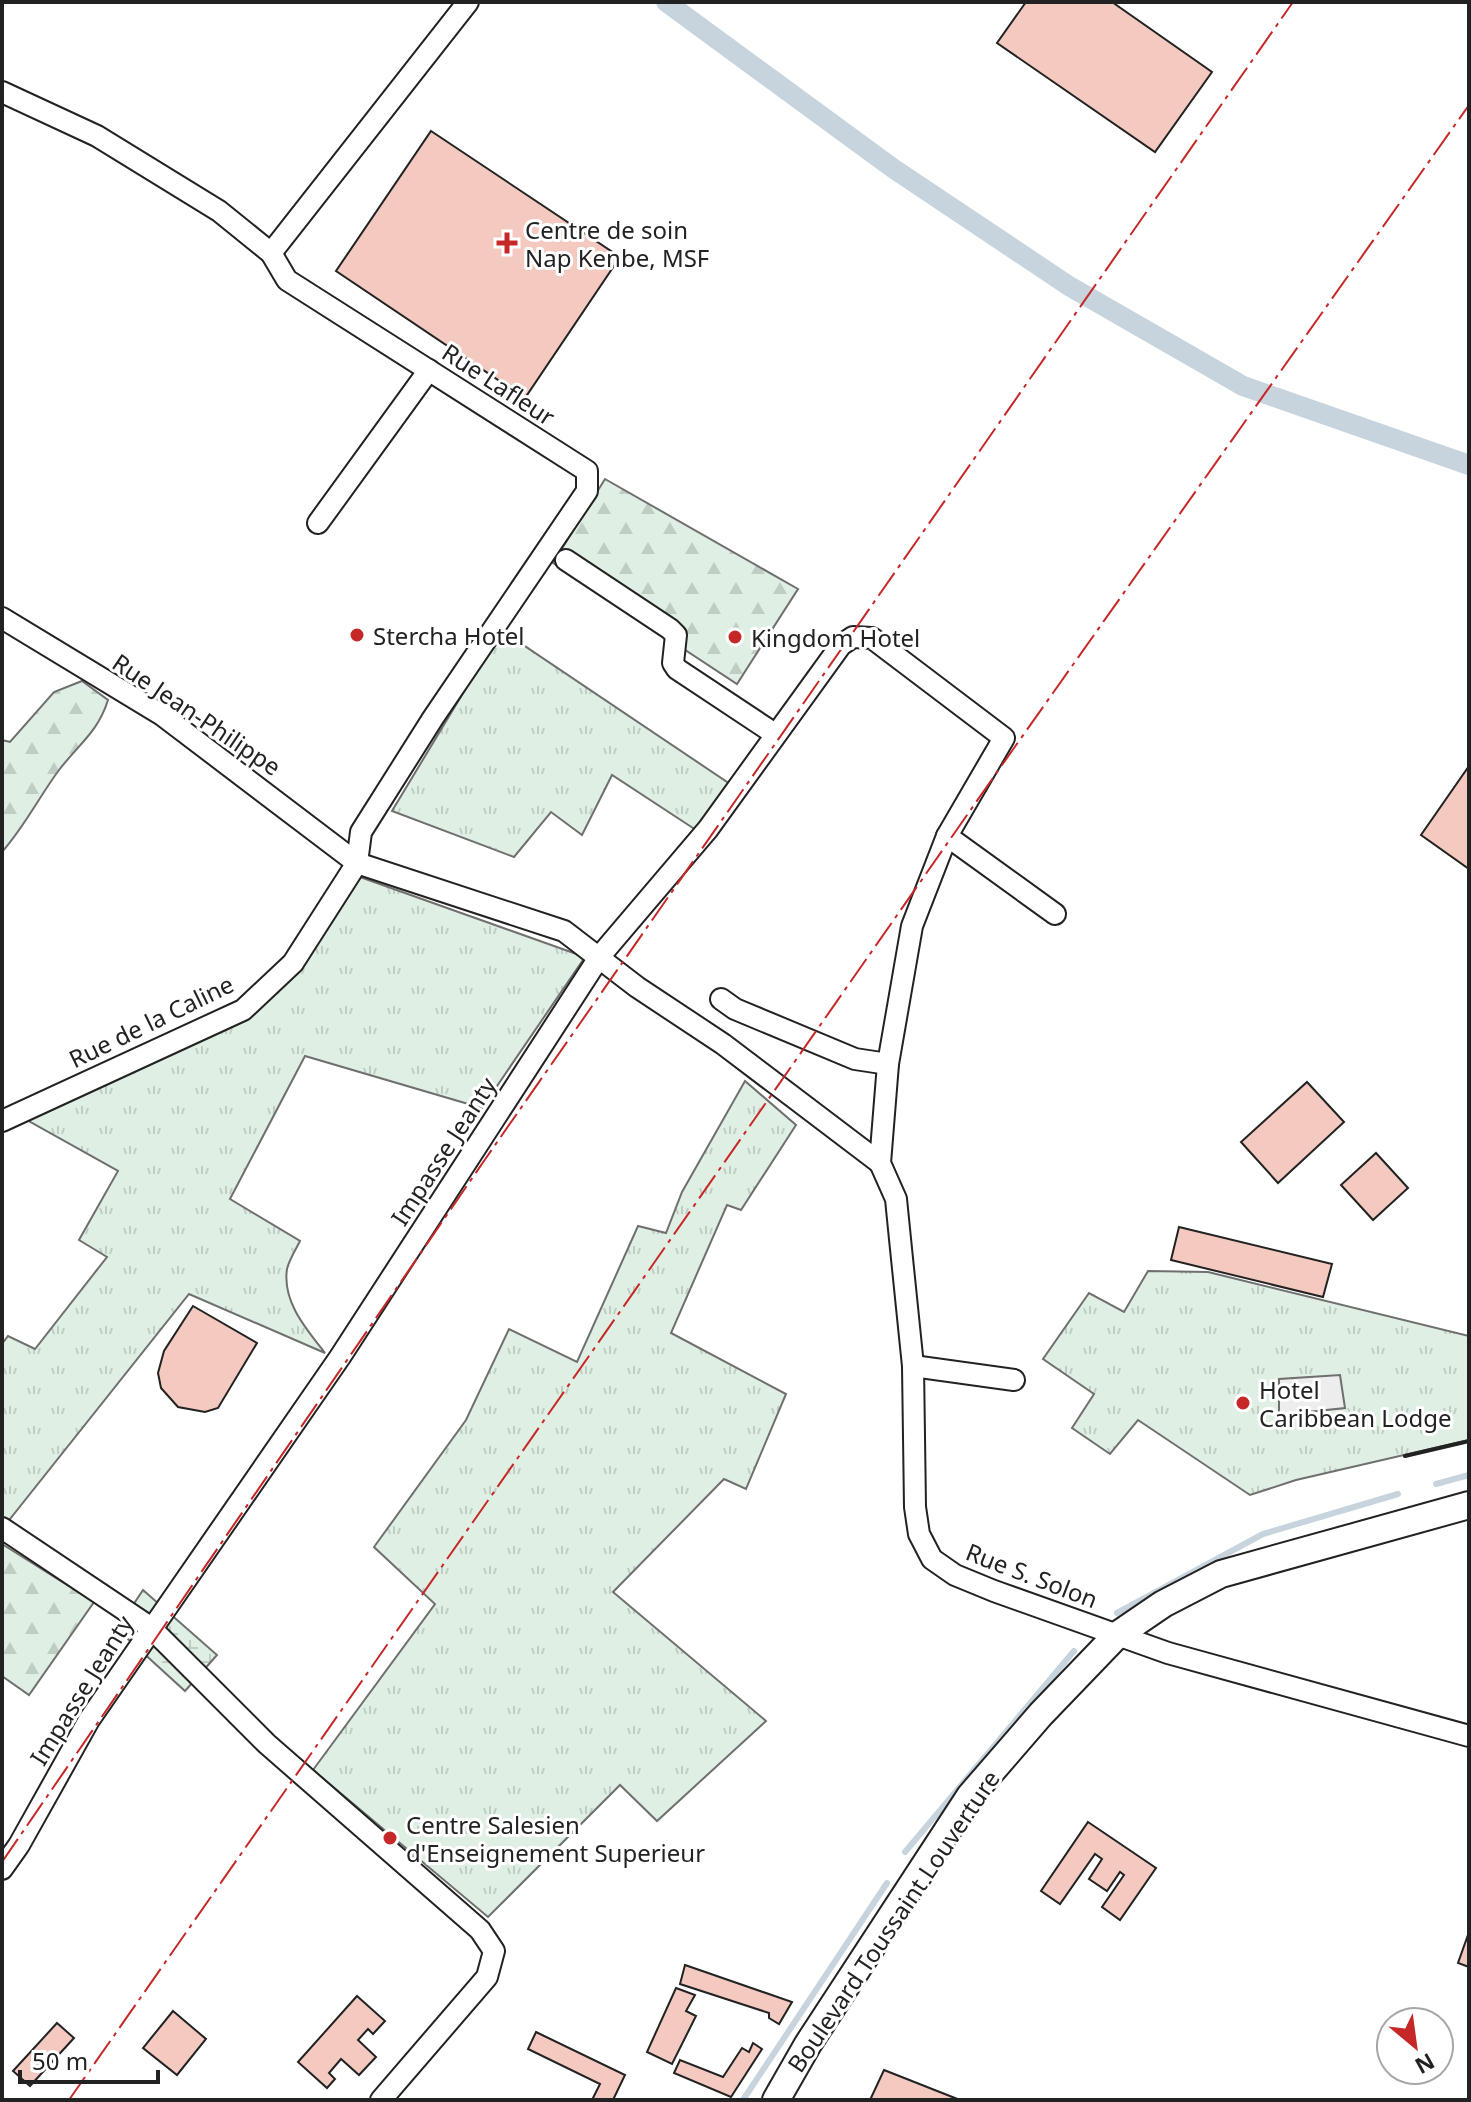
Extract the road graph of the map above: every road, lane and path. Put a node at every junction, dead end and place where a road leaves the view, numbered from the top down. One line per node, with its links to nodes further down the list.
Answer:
1 (468, 2): 3 (street)
2 (2, 92): 3 (street, Rue Lafleur)
3 (271, 253): 4 (street, Rue Lafleur)
4 (429, 370): 5 (street); 10 (street, Rue Lafleur)
5 (318, 523)
6 (566, 560): 8 (street)
7 (2, 618): 10 (street, Rue Jean-Philippe)
8 (775, 734): 9 (street, Impasse Jeanty); 12 (street, Impasse Jeanty)
9 (947, 836): 11 (street); 14 (street)
10 (357, 863): 12 (street, Rue Jean-Philippe); 15 (street, Rue de la Caline)
11 (1055, 914)
12 (600, 956): 16 (street, Rue Jean-Philippe); 21 (street, Impasse Jeanty)
13 (721, 999): 14 (street)
14 (888, 1064): 16 (street)
15 (2, 1121)
16 (880, 1163): 17 (street)
17 (913, 1366): 18 (street); 22 (street, Rue S. Solon)
18 (1014, 1380)
19 (1469, 1505): 22 (main road, Boulevard Toussaint Louverture)
20 (2, 1528): 21 (street)
21 (150, 1627): 24 (street, Impasse Jeanty); 25 (street)
22 (1116, 1636): 23 (street, Rue S. Solon); 26 (main road, Boulevard Toussaint Louverture)
23 (1469, 1736)
24 (2, 1869)
25 (381, 2100)
26 (776, 2100)

